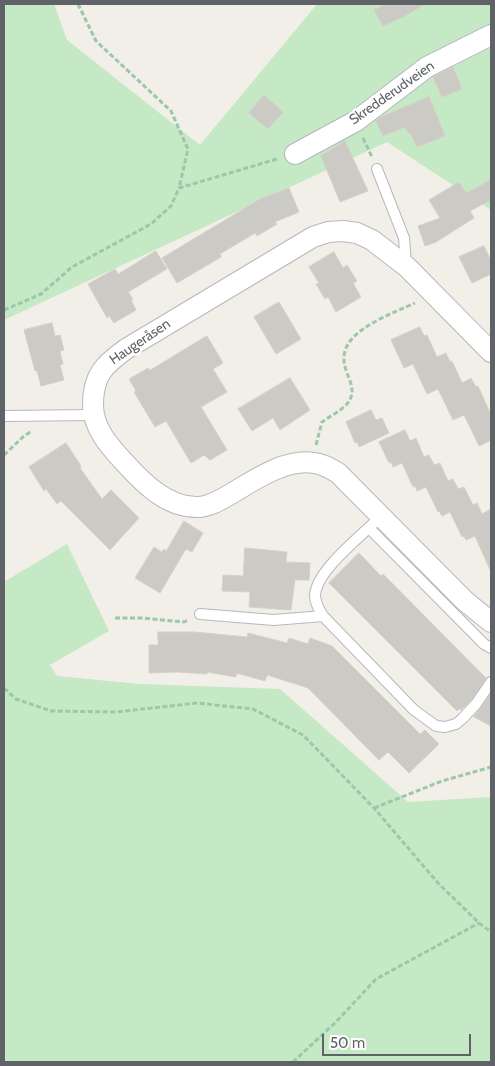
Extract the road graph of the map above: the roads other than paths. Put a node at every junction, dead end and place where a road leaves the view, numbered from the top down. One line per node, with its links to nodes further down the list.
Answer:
1 (491, 35): 2 (street, Skredderudveien)
2 (295, 154)
3 (377, 169): 4 (lane)
4 (407, 267): 5 (street, Haugeråsen); 6 (street, Haugeråsen)
5 (491, 352)
6 (93, 415): 7 (lane); 8 (street, Haugeråsen)
7 (4, 416)
8 (375, 522): 10 (lane); 11 (street, Haugeråsen); 12 (lane)
9 (200, 614): 10 (lane)
10 (323, 616): 13 (lane)
11 (491, 622)
12 (491, 648)
13 (491, 682)

